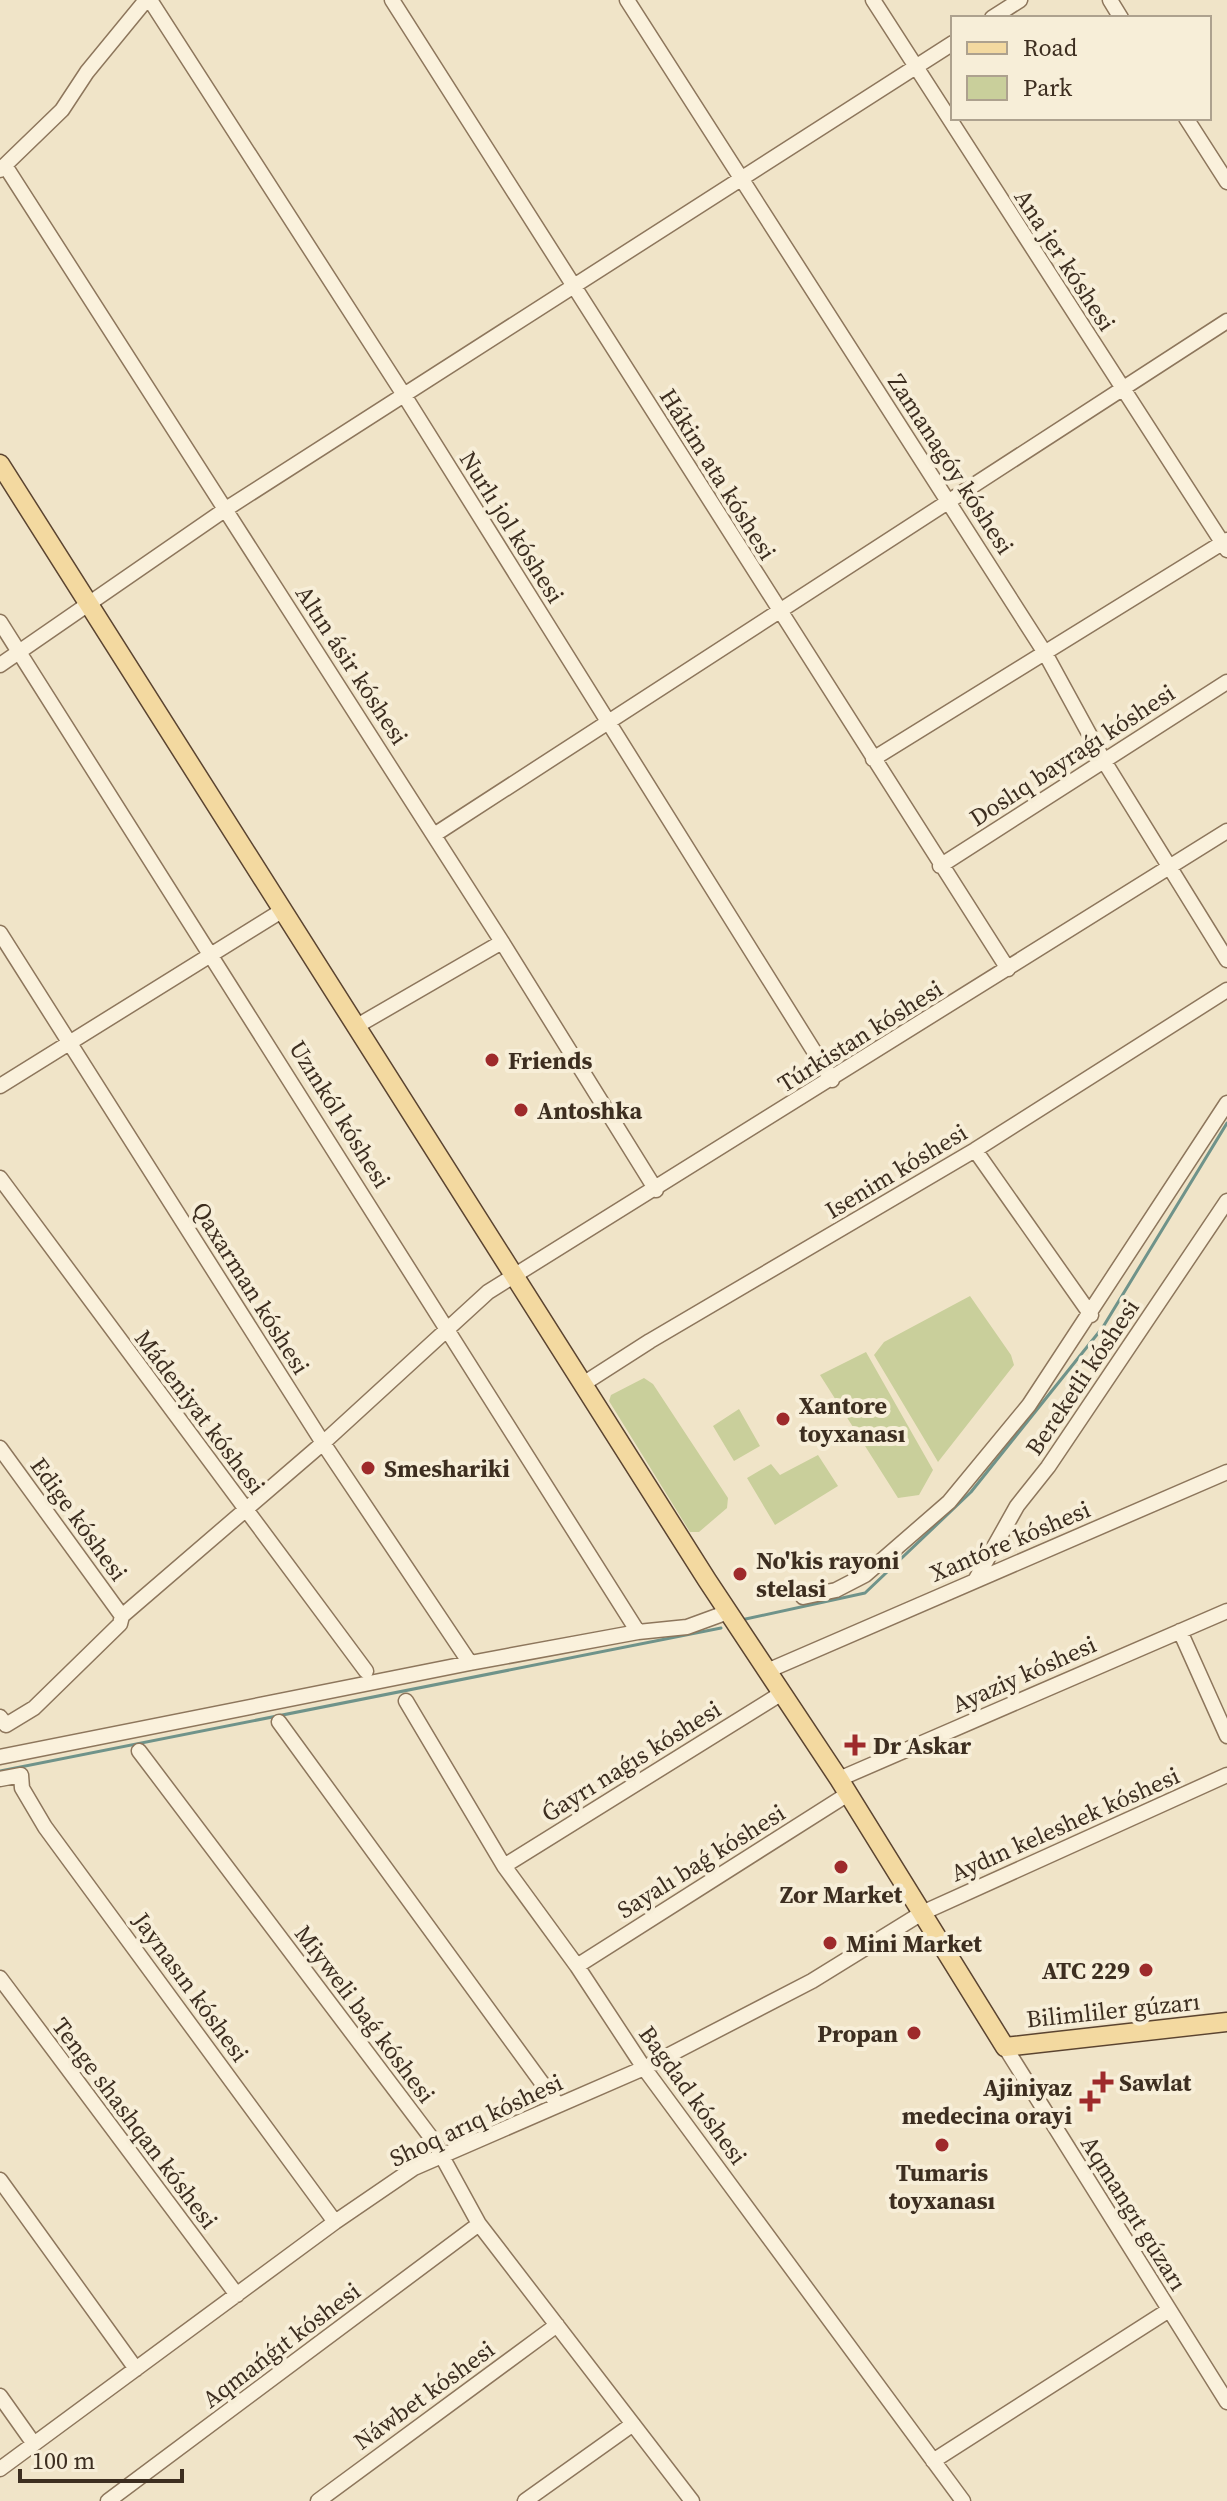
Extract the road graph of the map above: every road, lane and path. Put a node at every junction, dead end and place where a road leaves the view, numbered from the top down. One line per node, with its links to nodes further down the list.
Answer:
1 (148, 0): 10 (street); 16 (street, Nurlı jol kóshesi)
2 (392, 0): 13 (street, Hákim ata kóshesi)
3 (627, 0): 11 (street, Zamanagóy kóshesi)
4 (873, 0): 8 (street, Ana jer kóshesi)
5 (1020, 0): 6 (street)
6 (995, 16)
7 (951, 44): 8 (street)
8 (916, 67): 11 (street); 15 (street, Ana jer kóshesi)
9 (1187, 120): 12 (street)
10 (3, 168): 19 (street, Altın ásir kóshesi)
11 (741, 179): 13 (street); 18 (street, Zamanagóy kóshesi)
12 (1227, 182)
13 (573, 287): 16 (street); 22 (street, Hákim ata kóshesi)
14 (1227, 321): 15 (street)
15 (1123, 391): 18 (street); 20 (street, Ana jer kóshesi)
16 (404, 395): 19 (street); 28 (street, Nurlı jol kóshesi)
17 (0, 464): 21 (main road)
18 (949, 501): 22 (street); 25 (street, Zamanagóy kóshesi)
19 (226, 509): 21 (street); 32 (street, Altın ásir kóshesi)
20 (1226, 544): 25 (street, Ana jer kóshesi)
21 (90, 603): 24 (street); 35 (main road)
22 (779, 612): 28 (street); 29 (street, Hákim ata kóshesi)
23 (0, 622): 24 (street, Uzınkól kóshesi)
24 (19, 652): 26 (street); 38 (street, Uzınkól kóshesi)
25 (1045, 653): 29 (street, Ana jer kóshesi); 30 (street, Zamanagóy kóshesi)
26 (0, 665)
27 (1227, 682): 30 (street, Doslıq bayraǵı kóshesi)
28 (609, 722): 32 (street); 44 (street, Nurlı jol kóshesi)
29 (873, 759): 33 (street, Hákim ata kóshesi)
30 (1104, 761): 33 (street, Doslıq bayraǵı kóshesi); 34 (street, Zamanagóy kóshesi)
31 (1227, 831): 34 (street, Túrkistan kóshesi)
32 (434, 835): 37 (street, Altın ásir kóshesi)
33 (940, 866): 40 (street, Hákim ata kóshesi)
34 (1170, 867): 39 (street, Zamanagóy kóshesi); 40 (street, Túrkistan kóshesi)
35 (283, 910): 38 (street); 42 (main road)
36 (0, 933): 43 (street, Qaxarman kóshesi)
37 (502, 942): 42 (street); 49 (street, Altın ásir kóshesi)
38 (211, 952): 43 (street); 53 (street, Uzınkól kóshesi)
39 (1227, 960)
40 (1008, 969): 44 (street, Túrkistan kóshesi)
41 (1227, 990): 47 (street, Isenim kóshesi)
42 (357, 1026): 51 (main road)
43 (69, 1043): 45 (street); 55 (street, Qaxarman kóshesi)
44 (832, 1080): 49 (street, Túrkistan kóshesi)
45 (0, 1086)
46 (1227, 1103): 52 (street)
47 (975, 1150): 52 (street); 54 (street, Isenim kóshesi)
48 (0, 1178): 58 (street, Mádeniyat kóshesi)
49 (656, 1190): 51 (street, Túrkistan kóshesi)
50 (1227, 1201): 59 (street, Bereketli kóshesi)
51 (516, 1277): 53 (street, Túrkistan kóshesi); 54 (main road)
52 (1091, 1315): 60 (street)
53 (449, 1328): 55 (street, Túrkistan kóshesi); 65 (street, Uzınkól kóshesi)
54 (583, 1384): 62 (main road)
55 (323, 1443): 58 (street, Túrkistan kóshesi); 66 (street, Qaxarman kóshesi)
56 (0, 1448): 63 (street, Edige kóshesi)
57 (1227, 1472): 59 (street, Xantóre kóshesi)
58 (245, 1509): 63 (street, Túrkistan kóshesi); 67 (street, Mádeniyat kóshesi)
59 (976, 1579): 68 (street, Xantóre kóshesi)
60 (803, 1597)
61 (1227, 1611): 64 (street, Ayaziy kóshesi)
62 (728, 1612): 65 (street); 68 (main road)
63 (122, 1616): 71 (street, Túrkistan kóshesi)
64 (1180, 1631): 73 (street); 78 (street, Ayaziy kóshesi)
65 (638, 1632): 66 (street)
66 (470, 1663): 75 (street)
67 (366, 1671)
68 (767, 1671): 69 (main road)
69 (782, 1693): 78 (main road); 79 (street, Ǵayrı naǵıs kóshesi)
70 (406, 1701): 79 (street, Bagdad kóshesi)
71 (0, 1717)
72 (279, 1722): 86 (street)
73 (1227, 1736)
74 (139, 1751): 87 (street, Miyweli baǵ kóshesi)
75 (0, 1757)
76 (1227, 1775): 80 (street, Aydın keleshek kóshesi)
77 (0, 1779): 89 (street, Jaynasın kóshesi)
78 (843, 1787): 80 (main road); 81 (street, Sayalı baǵ kóshesi)
79 (504, 1866): 81 (street, Bagdad kóshesi)
80 (922, 1913): 84 (main road); 85 (street, Shoq arıq kóshesi)
81 (577, 1966): 85 (street, Bagdad kóshesi)
82 (0, 1978): 91 (street, Tenge shashqan kóshesi)
83 (1227, 2022): 84 (main road, Bilimliler gúzarı)
84 (1005, 2047): 92 (street, Aqmangıt gúzarı)
85 (644, 2068): 86 (street, Shoq arıq kóshesi); 99 (street, Bagdad kóshesi)
86 (558, 2105): 87 (street, Shoq arıq kóshesi)
87 (443, 2157): 89 (street, Shoq arıq kóshesi); 90 (street, Miyweli baǵ kóshesi)
88 (0, 2180): 94 (street)
89 (335, 2222): 91 (street, Shoq arıq kóshesi)
90 (479, 2224): 93 (street, Miyweli baǵ kóshesi); 101 (street, Aqmańǵıt kóshesi)
91 (237, 2295): 94 (street, Shoq arıq kóshesi)
92 (1169, 2310): 96 (street, Aqmangıt gúzarı); 99 (street)
93 (557, 2325): 97 (street, Miyweli baǵ kóshesi); 102 (street, Náwbet kóshesi)
94 (136, 2369): 98 (street, Shoq arıq kóshesi)
95 (0, 2396): 98 (street)
96 (1227, 2402)
97 (633, 2424): 103 (street); 104 (street, Miyweli baǵ kóshesi)
98 (34, 2444): 100 (street, Shoq arıq kóshesi)
99 (933, 2461): 105 (street, Bagdad kóshesi)
100 (0, 2469)
101 (108, 2501)
102 (318, 2501)
103 (525, 2501)
104 (692, 2501)
105 (963, 2501)

